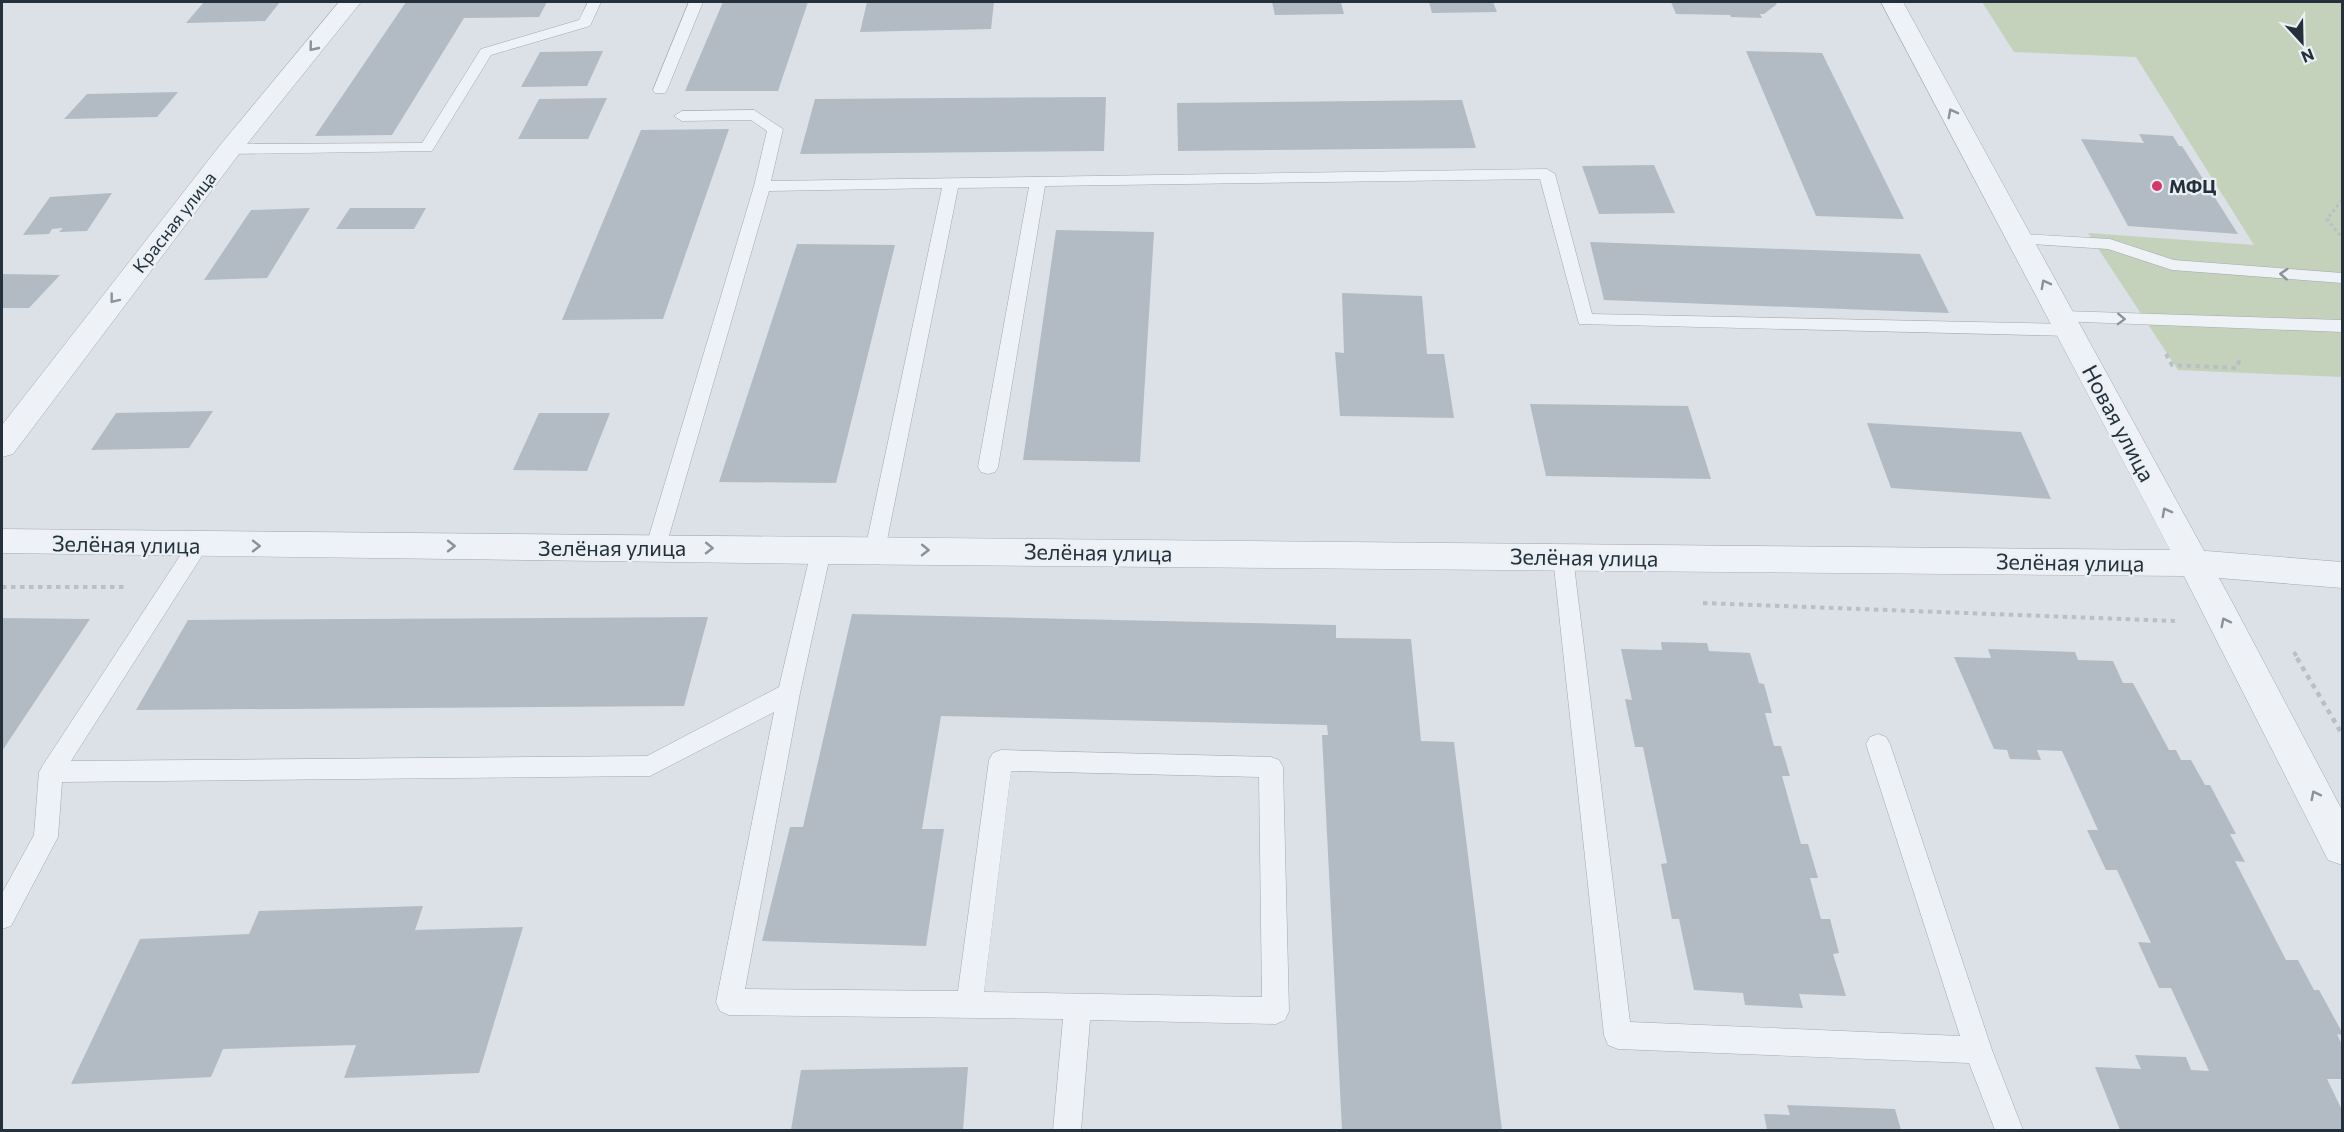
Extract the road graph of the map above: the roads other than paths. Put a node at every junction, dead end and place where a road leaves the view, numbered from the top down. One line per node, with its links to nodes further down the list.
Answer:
1 (350, 2): 7 (street, Красная улица, one-way to 7)
2 (594, 2): 7 (lane)
3 (696, 2): 5 (lane)
4 (1892, 2): 11 (street, Новая улица, one-way to 4)
5 (660, 90)
6 (682, 116): 10 (lane)
7 (231, 148): 15 (street, Красная улица, one-way to 15)
8 (1038, 183): 9 (lane); 13 (lane); 16 (lane)
9 (951, 184): 10 (lane); 21 (lane)
10 (762, 186): 19 (lane)
11 (2021, 239): 12 (lane, one-way to 11); 13 (street, Новая улица, one-way to 11)
12 (2343, 278)
13 (2066, 324): 14 (lane, one-way to 14); 23 (street, Новая улица, one-way to 13)
14 (2343, 326)
15 (2, 446)
16 (988, 467)
17 (2, 541): 18 (street, Зелёная улица)
18 (198, 545): 19 (street, Зелёная улица, one-way to 19); 27 (lane)
19 (656, 546): 20 (street, Зелёная улица, one-way to 20)
20 (821, 550): 21 (street, Зелёная улица); 25 (lane)
21 (875, 550): 22 (street, Зелёная улица, one-way to 22)
22 (1563, 557): 23 (street, Зелёная улица); 32 (lane)
23 (2194, 564): 24 (street, Зелёная улица); 28 (street, Новая улица, one-way to 23)
24 (2343, 575)
25 (789, 693): 27 (lane); 30 (lane)
26 (1878, 744): 32 (lane)
27 (51, 771): 29 (lane)
28 (2343, 847)
29 (2, 917)
30 (969, 1006): 31 (lane); 31 (lane)
31 (1078, 1006): 33 (lane)
32 (1978, 1050): 34 (lane)
33 (1067, 1131)
34 (2009, 1131)

